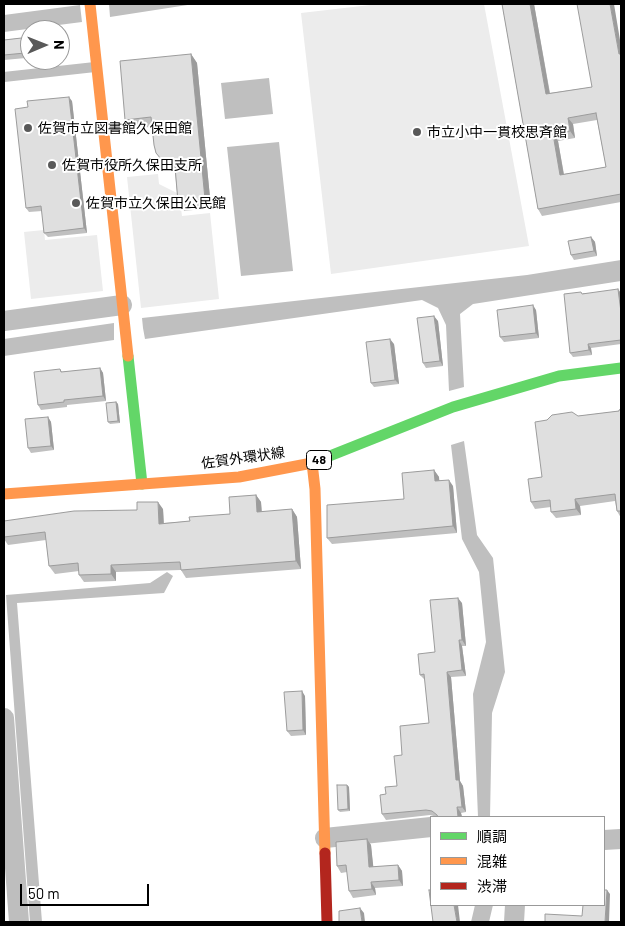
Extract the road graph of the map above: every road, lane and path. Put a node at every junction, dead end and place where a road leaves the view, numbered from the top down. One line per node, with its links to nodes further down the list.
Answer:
1 (90, 4): 2 (street)
2 (97, 67): 3 (lane); 4 (street)
3 (4, 77)
4 (122, 305): 5 (street); 8 (street)
5 (4, 321)
6 (621, 368): 7 (street, 佐賀外環状線 / 48)
7 (312, 463): 8 (street, 佐賀外環状線 / 48); 12 (street)
8 (142, 484): 9 (street, 佐賀外環状線 / 48)
9 (4, 494)
10 (4, 718): 16 (street)
11 (430, 827): 12 (street)
12 (325, 838): 17 (street)
13 (621, 839): 14 (street)
14 (605, 840)
15 (515, 906): 18 (street)
16 (19, 922)
17 (327, 922)
18 (514, 922)

